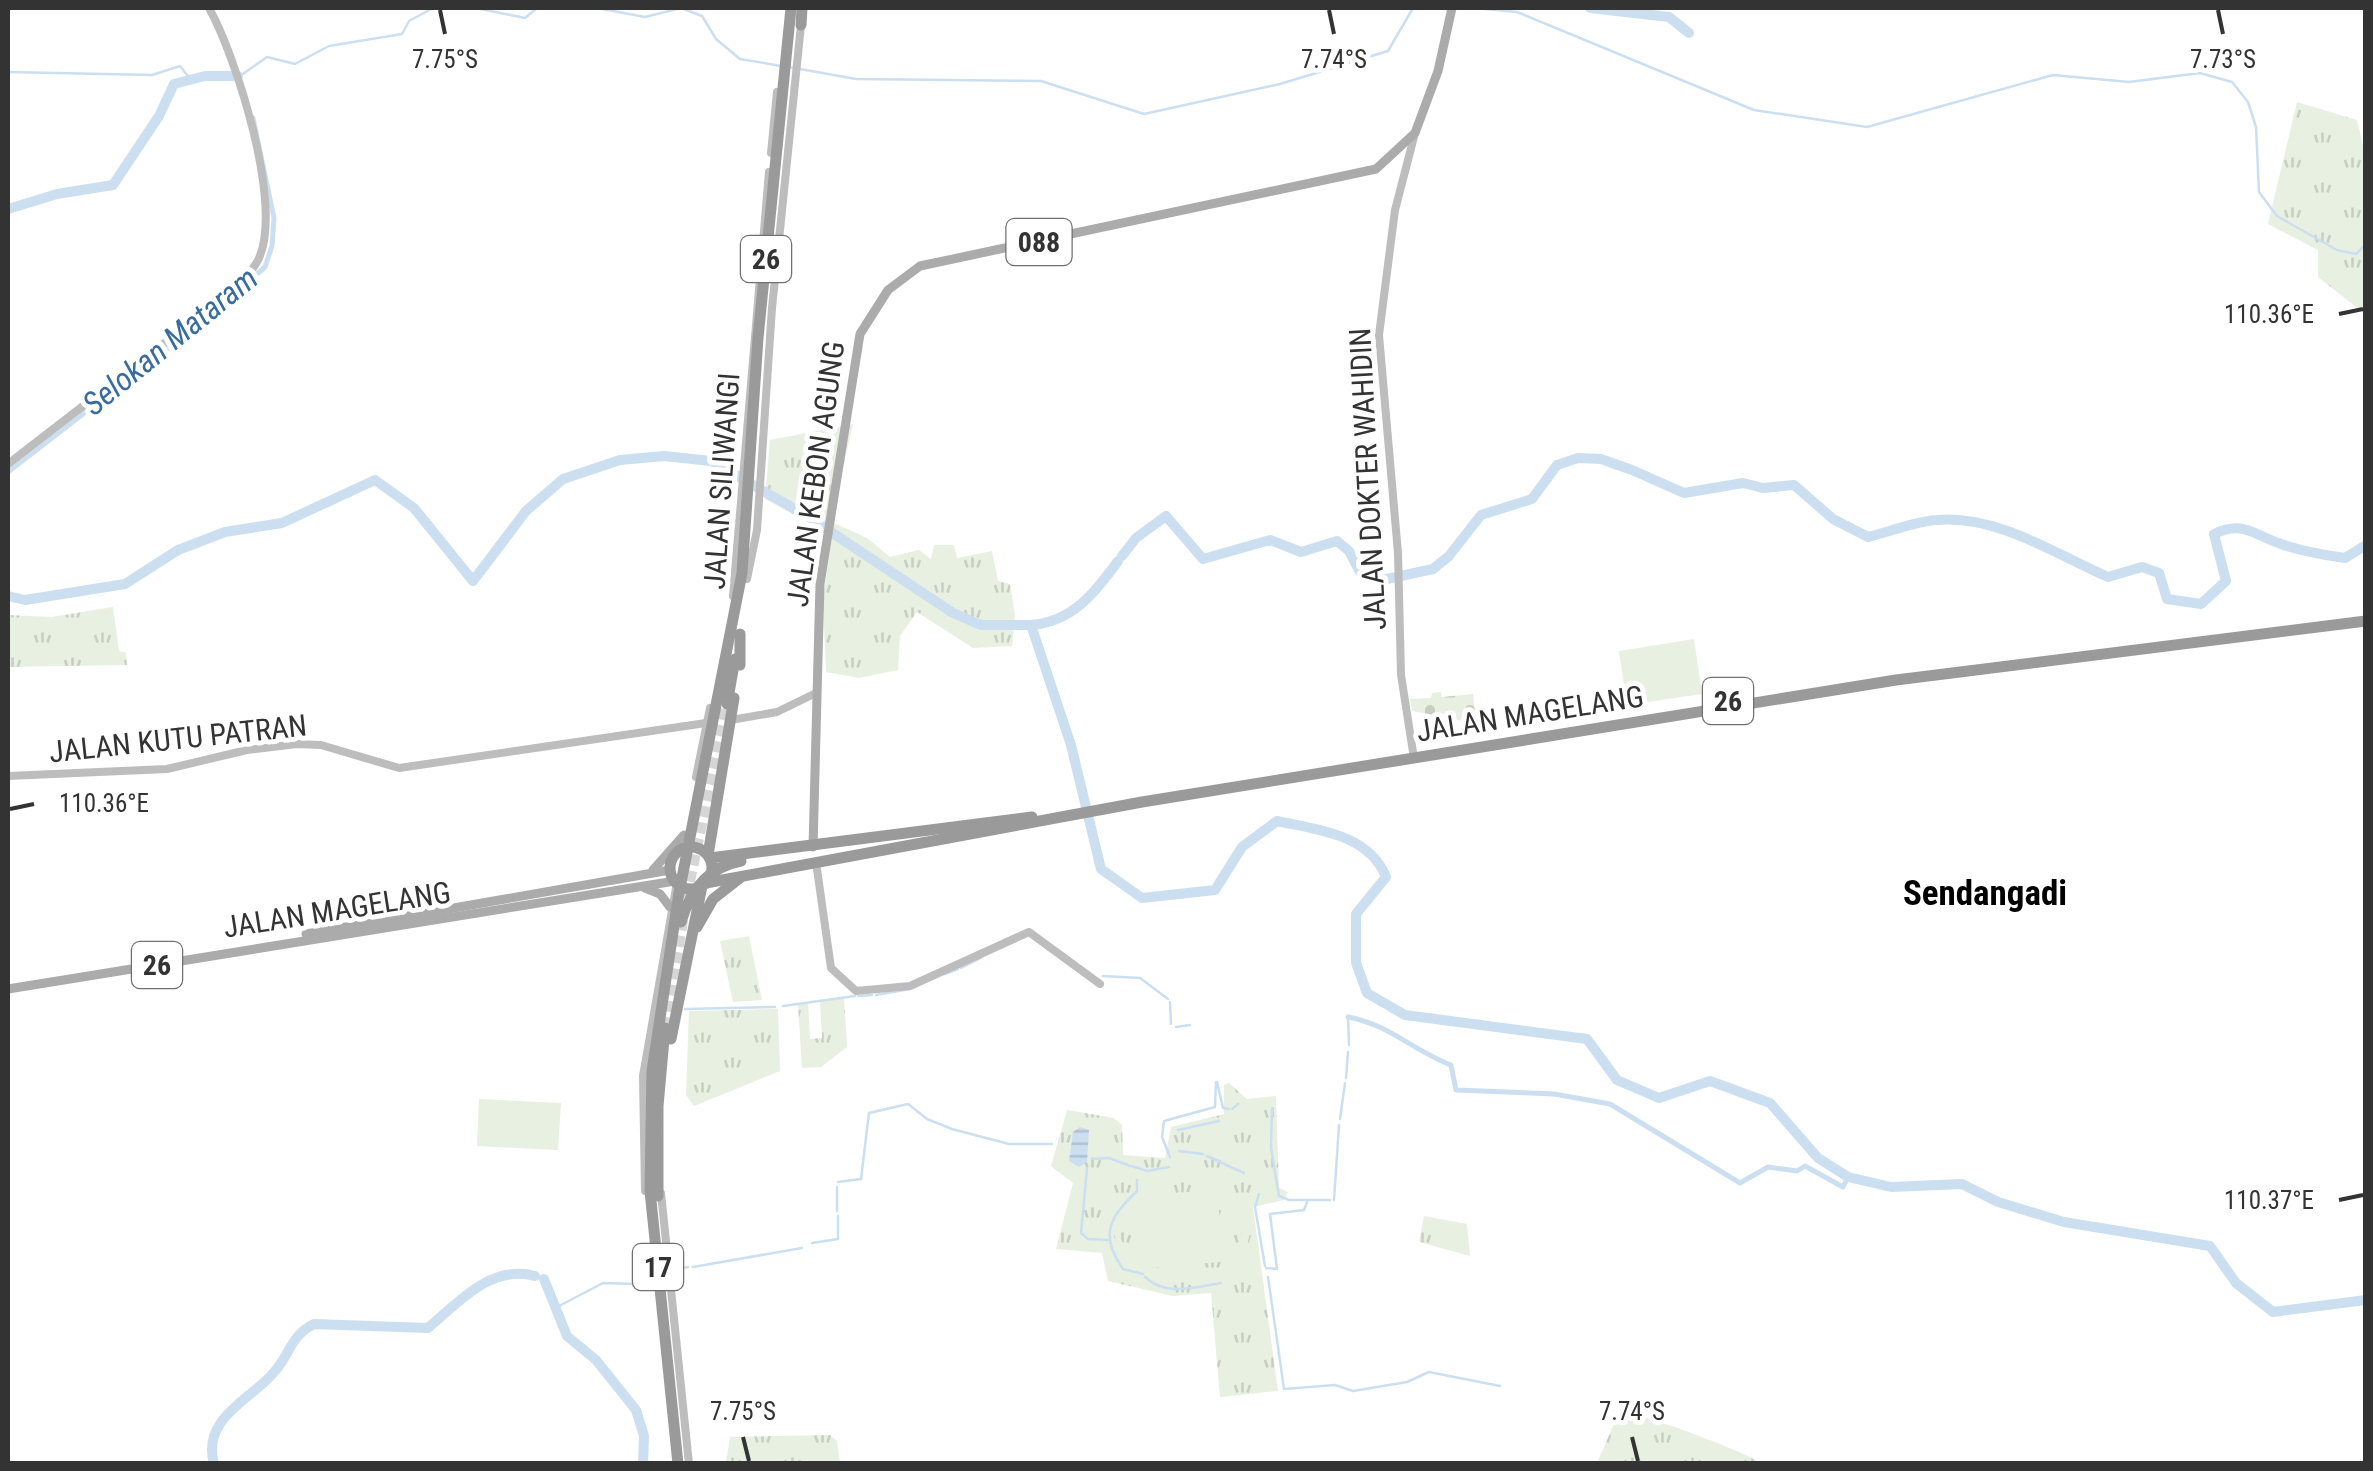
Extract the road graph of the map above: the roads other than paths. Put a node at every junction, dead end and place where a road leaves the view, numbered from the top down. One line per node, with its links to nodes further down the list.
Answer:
1 (209, 8): 6 (street)
2 (794, 8): 7 (highway, JALAN SILIWANGI / 26)
3 (1452, 9): 4 (main road, JALAN KEBON AGUNG / 088)
4 (1415, 133): 5 (street, JALAN KEBON AGUNG); 11 (main road, JALAN KEBON AGUNG / 088)
5 (1410, 146): 16 (street, JALAN DOKTER WAHIDIN)
6 (8, 464)
7 (749, 509): 8 (highway, JALAN SILIWANGI / 26); 10 (highway, JALAN SILIWANGI / 26); 14 (street)
8 (738, 604): 38 (highway, JALAN SILIWANGI / 17)
9 (2366, 618): 15 (highway, JALAN MAGELANG / 26)
10 (740, 634): 12 (highway, JALAN SILIWANGI); 13 (highway, 26)
11 (816, 693): 13 (street); 23 (main road, JALAN KEBON AGUNG / 088)
12 (728, 704)
13 (731, 720): 21 (highway, 26)
14 (706, 723): 17 (street, JALAN KUTU PATRAN); 22 (street)
15 (1558, 732): 16 (highway, JALAN MAGELANG / 26); 18 (highway, JALAN MAGELANG / 26)
16 (1413, 752): 18 (highway, JALAN MAGELANG / 26)
17 (8, 776)
18 (1099, 806): 19 (highway, JALAN MAGELANG / 26)
19 (1073, 811): 20 (highway, JALAN MAGELANG / 26); 28 (highway, JALAN MAGELANG / 26)
20 (1022, 819): 23 (highway, JALAN MAGELANG / 26); 38 (highway)
21 (710, 828): 22 (street); 25 (highway, 26); 27 (highway)
22 (685, 834): 24 (street); 31 (main road)
23 (813, 847): 26 (highway, JALAN MAGELANG / 26)
24 (680, 849): 25 (highway, 26); 32 (highway)
25 (709, 856): 27 (highway, JALAN MAGELANG / 26); 33 (highway, 26)
26 (742, 856): 27 (highway, JALAN MAGELANG / 26); 30 (highway)
27 (728, 857)
28 (816, 861): 29 (highway, JALAN MAGELANG / 26); 39 (street)
29 (763, 870): 30 (highway, JALAN MAGELANG / 26); 37 (highway)
30 (746, 873): 33 (highway, JALAN MAGELANG / 26)
31 (646, 874): 32 (main road, JALAN MAGELANG / 26); 40 (main road, JALAN MAGELANG / 26)
32 (674, 878): 33 (highway, 26); 34 (main road, JALAN MAGELANG / 26); 35 (street)
33 (704, 884): 36 (highway, 17)
34 (639, 887): 35 (main road); 40 (main road, JALAN MAGELANG / 26)
35 (669, 909): 36 (street); 43 (street)
36 (695, 916): 37 (highway, 17)
37 (690, 940): 42 (highway, 17)
38 (669, 954): 43 (highway, 17)
39 (1100, 984)
40 (8, 986)
41 (666, 1028): 42 (highway, 17)
42 (658, 1095): 44 (highway, 17)
43 (672, 1423): 44 (highway, 17)
44 (681, 1464)

